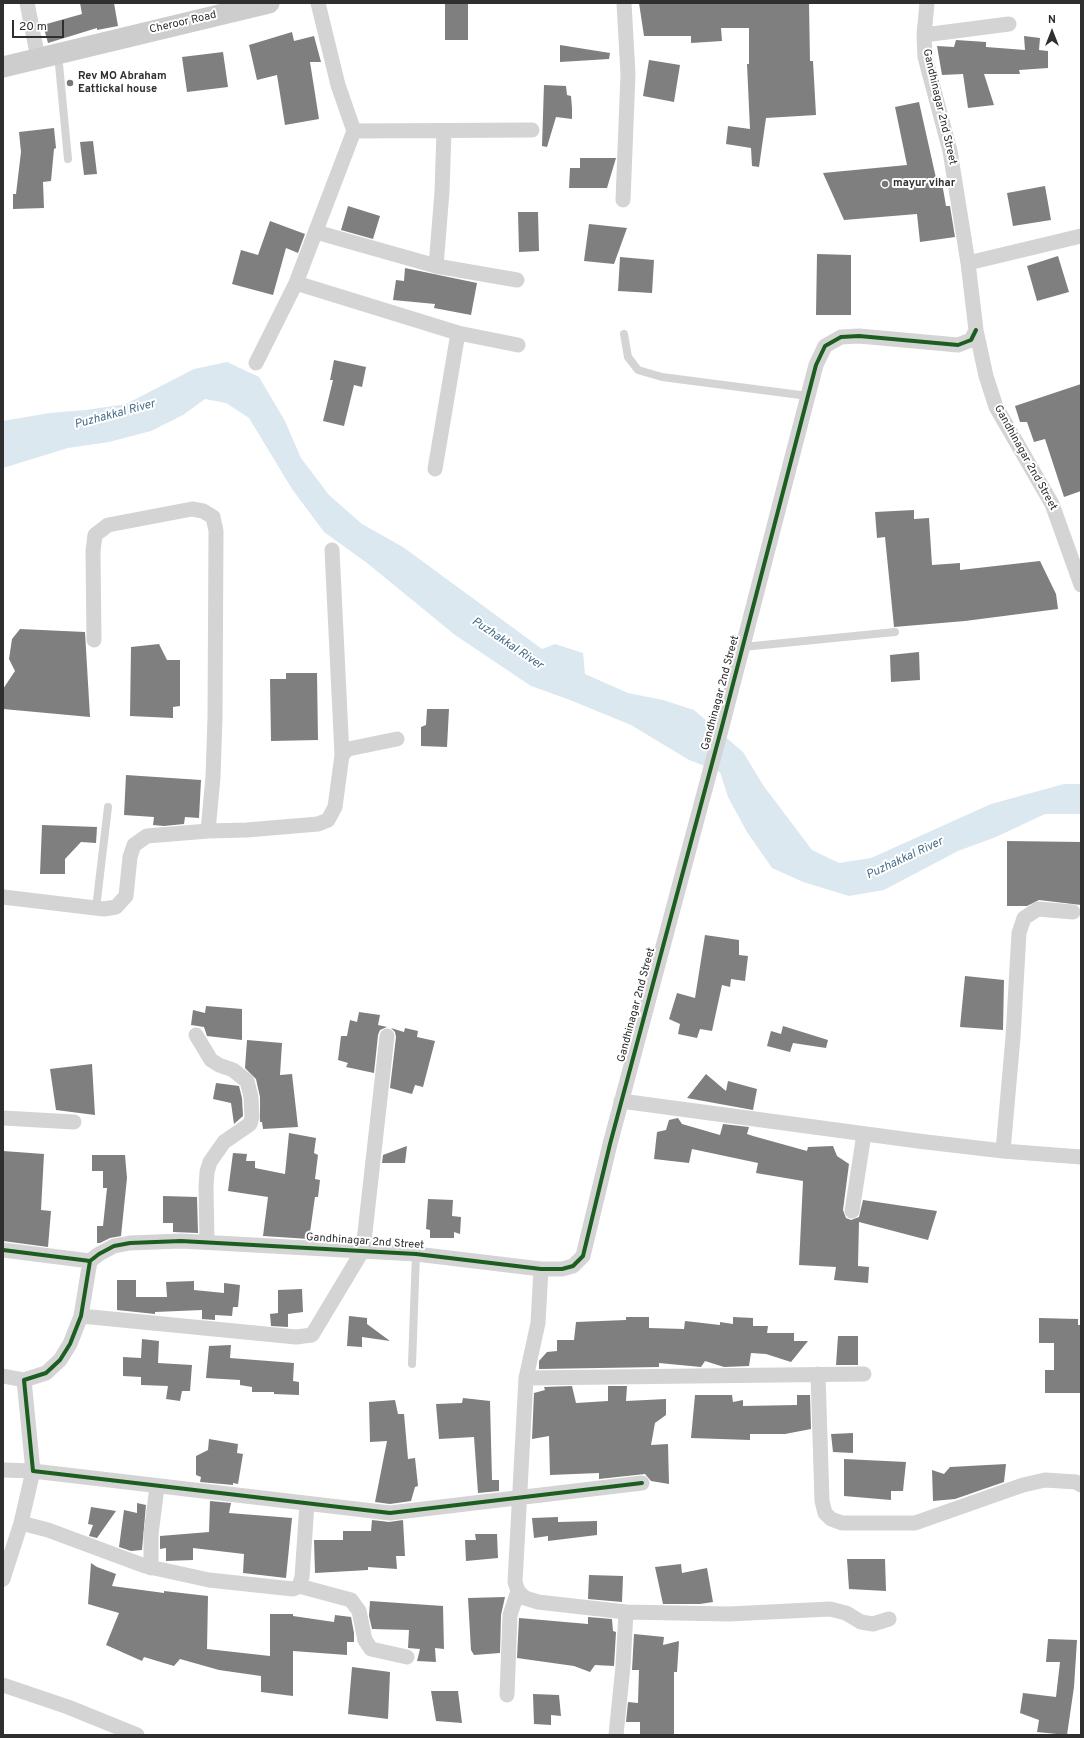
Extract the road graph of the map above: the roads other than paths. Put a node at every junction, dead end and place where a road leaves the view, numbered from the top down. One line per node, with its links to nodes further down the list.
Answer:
1 (27, 3): 9 (street)
2 (269, 3): 6 (main road, Cheroor Road)
3 (318, 3): 12 (street)
4 (624, 3): 15 (street)
5 (927, 3): 8 (street, Gandhinagar 2nd Street)
6 (228, 8): 9 (main road, Cheroor Road)
7 (1009, 24): 8 (street)
8 (924, 35): 18 (street, Gandhinagar 2nd Street)
9 (48, 55): 10 (main road, Cheroor Road); 14 (lane)
10 (3, 67)
11 (532, 130): 13 (street)
12 (354, 131): 13 (street); 16 (street)
13 (444, 131): 19 (street)
14 (68, 159)
15 (623, 200)
16 (316, 232): 19 (street); 21 (street)
17 (1081, 236): 18 (street)
18 (968, 263): 22 (street, Gandhinagar 2nd Street)
19 (436, 266): 20 (street)
20 (517, 280)
21 (296, 283): 23 (street); 26 (street)
22 (976, 330): 27 (street, Gandhinagar 2nd Street); 30 (street, Gandhinagar 2nd Street)
23 (458, 333): 25 (street); 28 (street)
24 (624, 334): 27 (lane)
25 (518, 345)
26 (256, 363)
27 (808, 396): 33 (street, Gandhinagar 2nd Street)
28 (435, 469)
29 (332, 550): 35 (street)
30 (1081, 585)
31 (895, 632): 33 (lane)
32 (94, 640): 37 (street)
33 (743, 647): 43 (street, Gandhinagar 2nd Street)
34 (397, 739): 35 (street)
35 (342, 755): 37 (street)
36 (108, 807): 39 (lane)
37 (208, 831): 39 (street)
38 (3, 897): 39 (street)
39 (96, 908)
40 (1073, 912): 47 (street)
41 (196, 1035): 50 (street)
42 (387, 1036): 52 (street)
43 (621, 1101): 46 (street); 55 (street, Gandhinagar 2nd Street)
44 (3, 1118): 45 (street)
45 (74, 1122)
46 (864, 1134): 47 (street); 49 (street)
47 (1003, 1151): 48 (street)
48 (1081, 1157)
49 (852, 1211)
50 (207, 1242): 52 (street, Gandhinagar 2nd Street); 54 (street, Gandhinagar 2nd Street)
51 (3, 1250): 54 (street)
52 (363, 1250): 53 (street, Gandhinagar 2nd Street); 56 (street)
53 (416, 1254): 55 (street, Gandhinagar 2nd Street); 57 (lane)
54 (90, 1261): 56 (street)
55 (541, 1269): 61 (street)
56 (81, 1316): 62 (street)
57 (412, 1364)
58 (818, 1374): 59 (street); 61 (street); 66 (street)
59 (864, 1374)
60 (3, 1376): 62 (street)
61 (526, 1378): 68 (street)
62 (24, 1380): 64 (street)
63 (3, 1470): 64 (street)
64 (33, 1472): 67 (street); 70 (street)
65 (642, 1483): 68 (street)
66 (1081, 1485)
67 (157, 1487): 69 (street); 71 (street)
68 (518, 1497): 69 (street); 74 (street)
69 (307, 1504): 73 (street)
70 (21, 1523): 71 (street); 72 (street)
71 (151, 1568): 73 (street)
72 (3, 1579)
73 (299, 1586): 77 (street)
74 (518, 1591): 75 (street); 79 (street)
75 (626, 1612): 76 (street); 81 (street)
76 (889, 1619)
77 (407, 1657)
78 (3, 1686): 80 (street)
79 (507, 1695)
80 (137, 1735)
81 (616, 1735)

